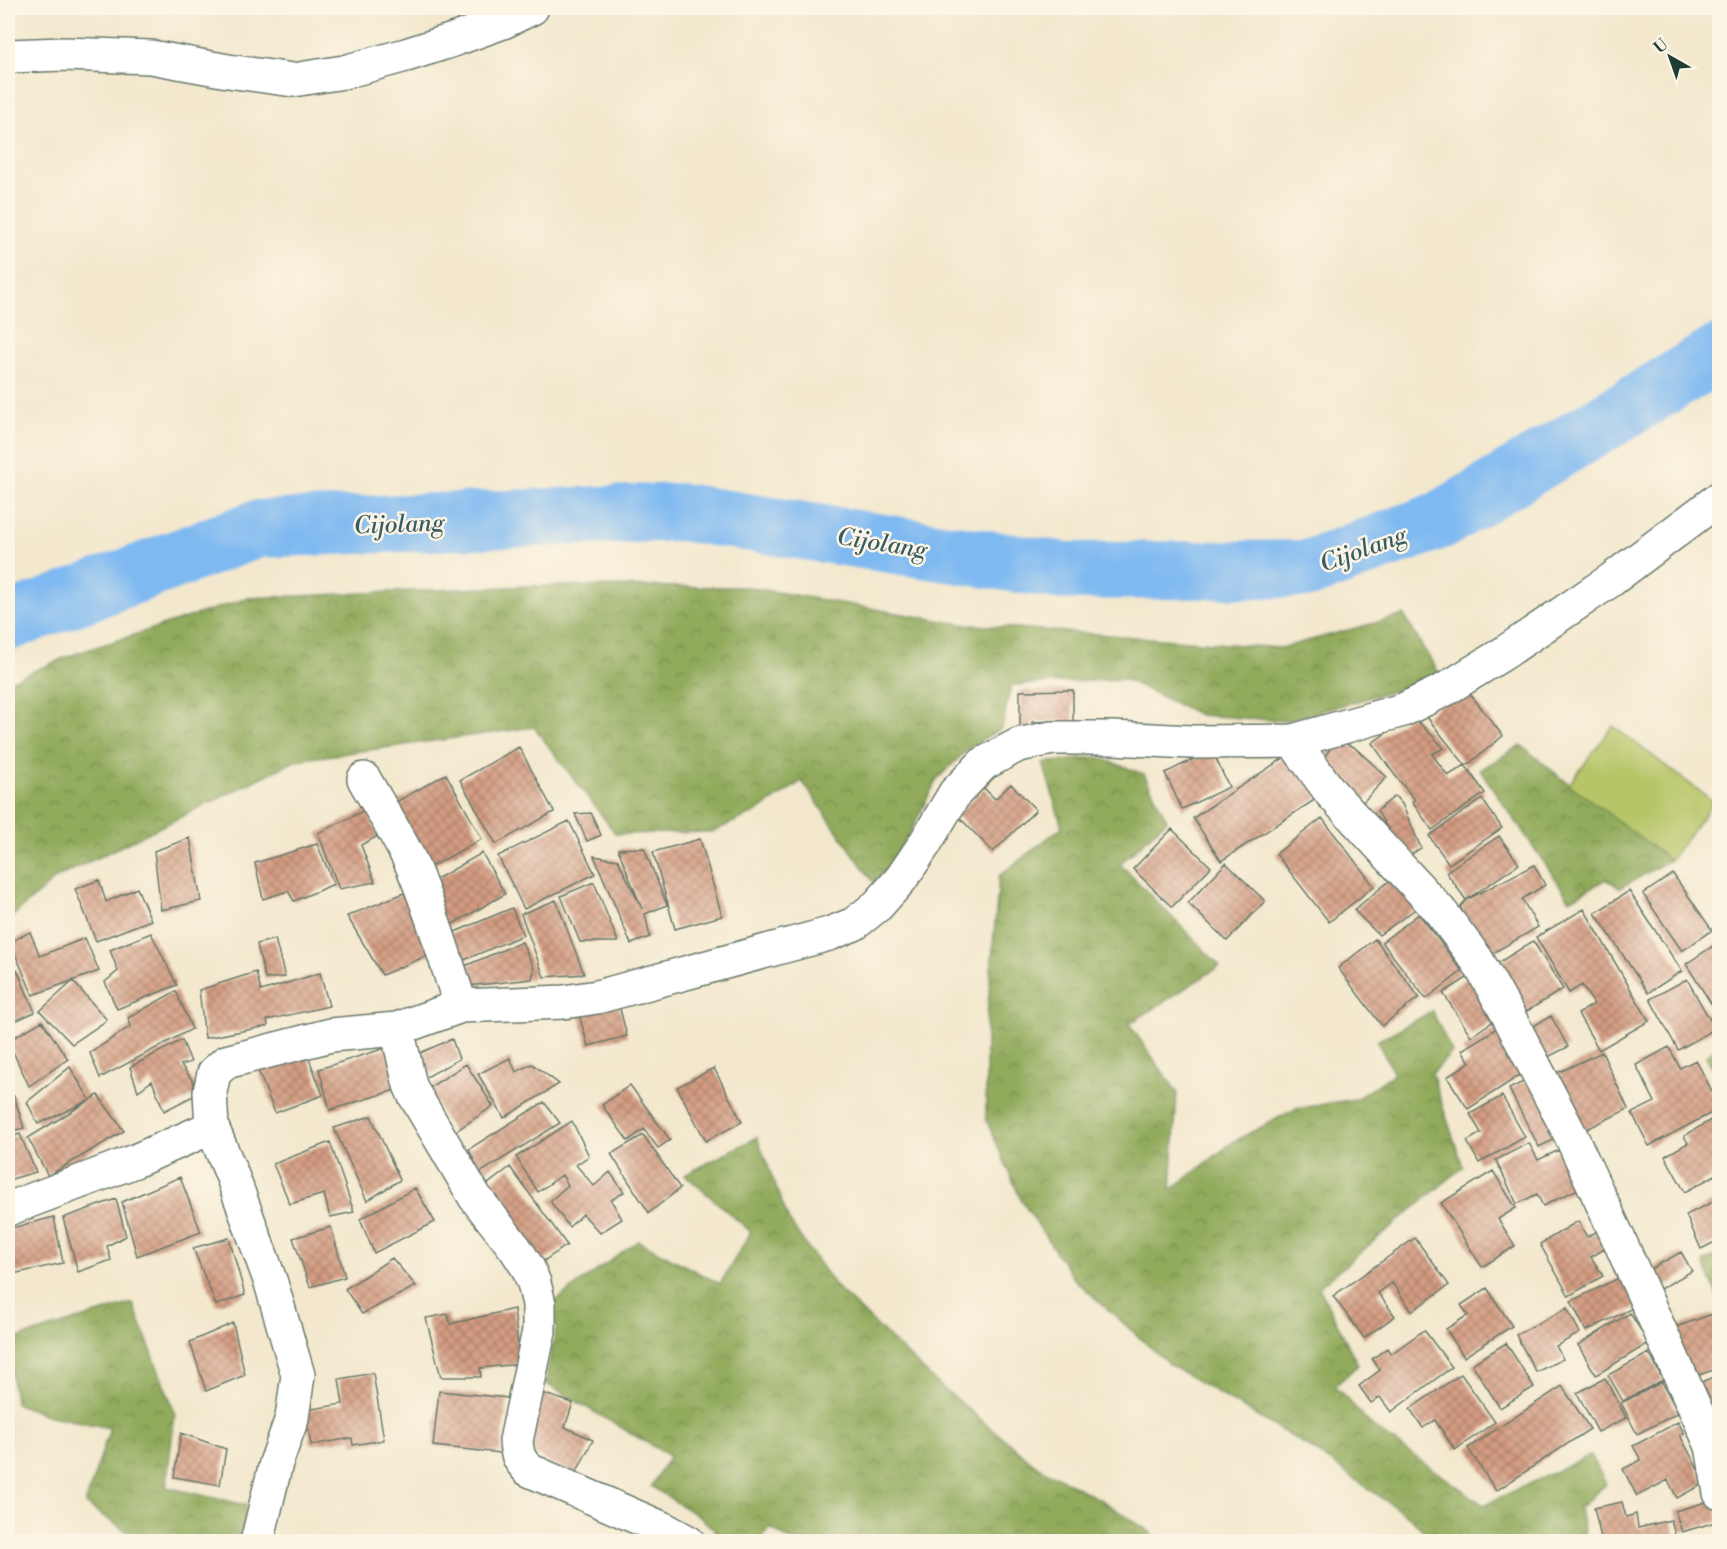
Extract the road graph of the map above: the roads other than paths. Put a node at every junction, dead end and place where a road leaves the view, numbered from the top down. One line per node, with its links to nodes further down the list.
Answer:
1 (532, 8): 2 (street)
2 (8, 56)
3 (1719, 498): 4 (street)
4 (1293, 741): 6 (street); 10 (street)
5 (363, 779): 6 (street)
6 (461, 1006): 7 (street)
7 (397, 1029): 8 (street); 12 (street)
8 (212, 1127): 9 (street); 11 (street)
9 (8, 1209)
10 (1719, 1493)
11 (257, 1542)
12 (688, 1542)

